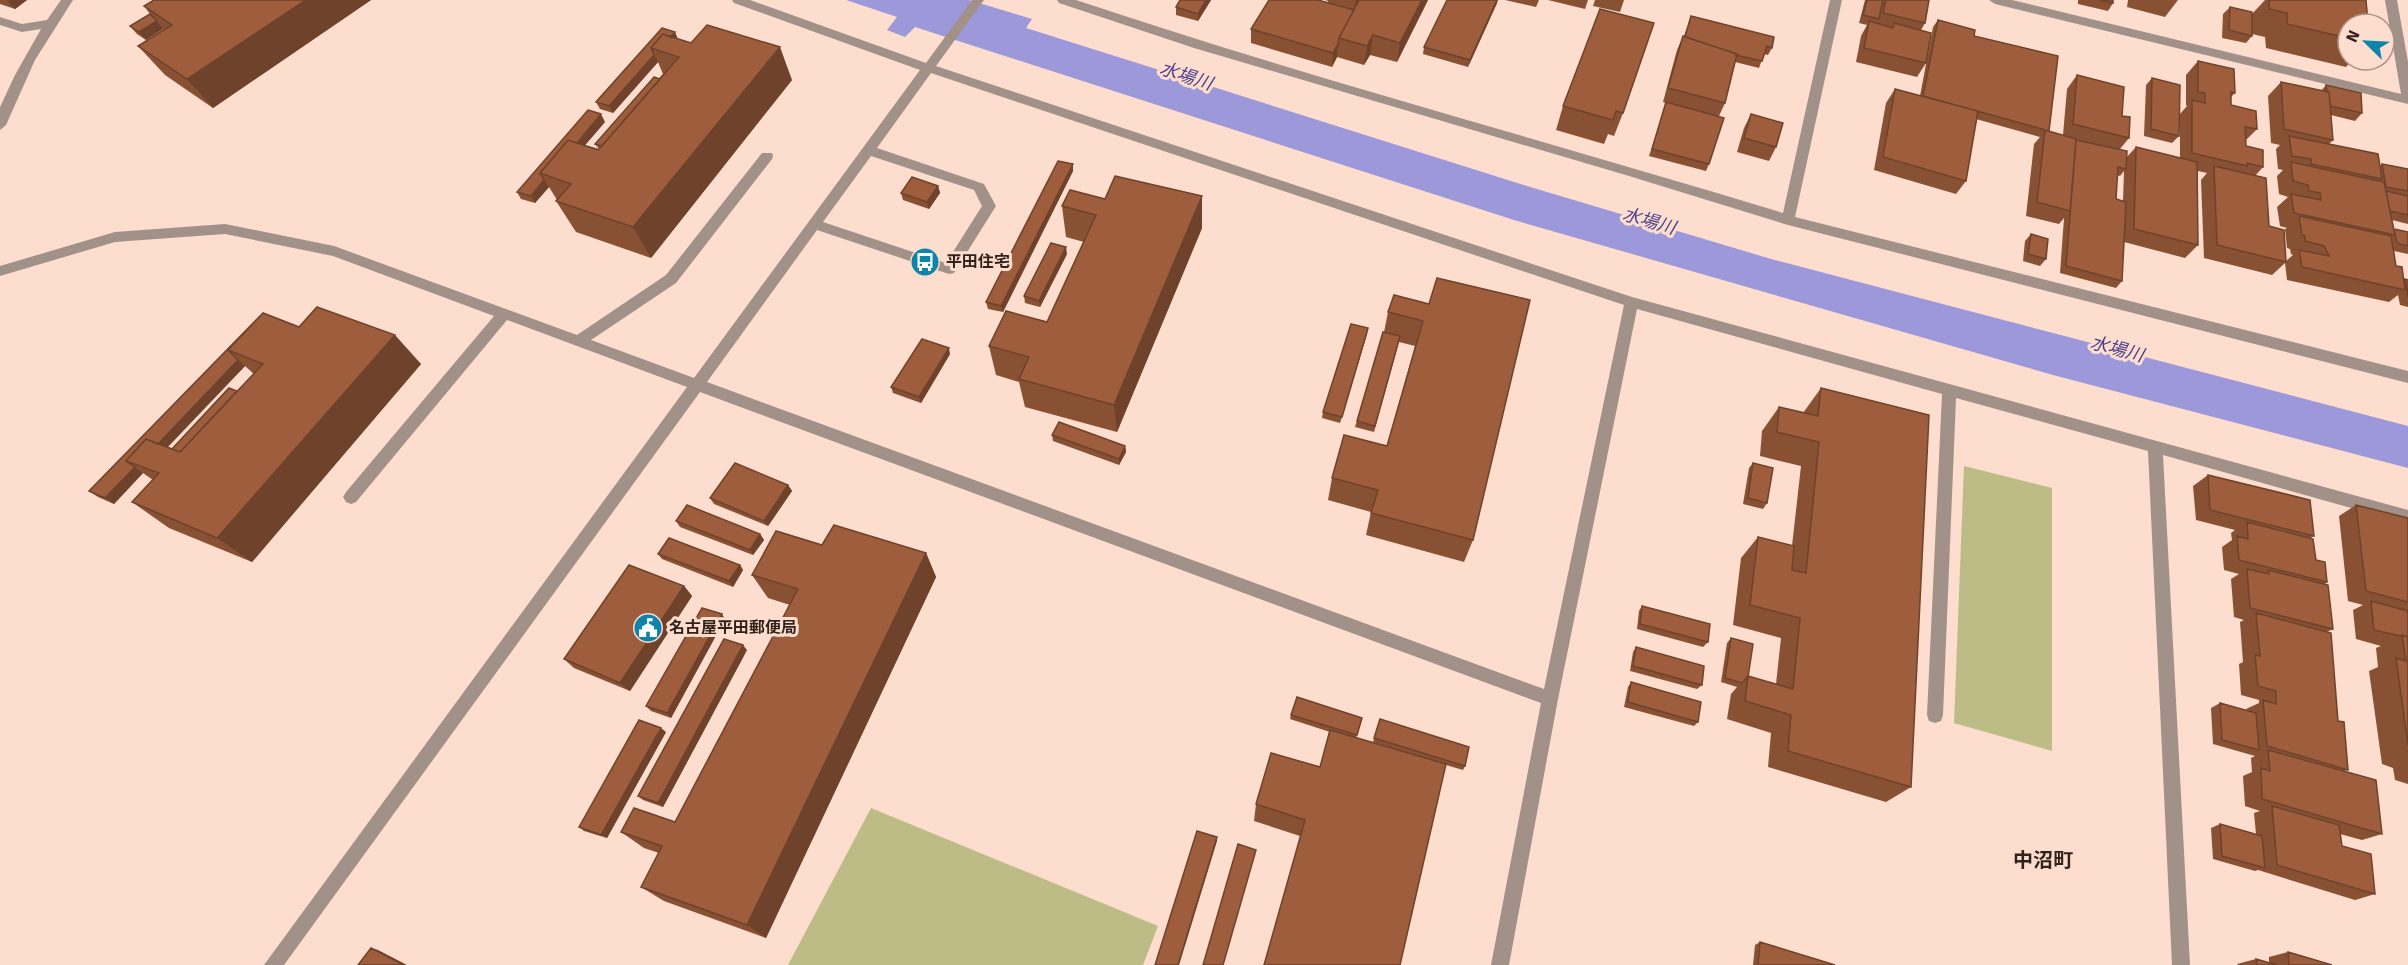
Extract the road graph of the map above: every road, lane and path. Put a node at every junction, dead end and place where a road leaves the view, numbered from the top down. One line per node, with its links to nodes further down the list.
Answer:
1 (67, 0): 9 (street)
2 (738, 0): 10 (street)
3 (978, 0): 10 (street)
4 (1063, 0): 17 (street)
5 (1836, 0): 17 (street)
6 (1995, 0): 13 (street)
7 (2391, 0): 13 (street)
8 (0, 21): 9 (street)
9 (50, 24): 11 (street)
10 (928, 68): 15 (street); 20 (street)
11 (14, 86): 12 (street); 14 (street)
12 (0, 88)
13 (2408, 98)
14 (0, 125)
15 (868, 150): 18 (street); 18 (street)
16 (767, 156): 22 (street)
17 (1788, 220): 23 (street)
18 (814, 224): 24 (street)
19 (0, 271): 21 (street)
20 (1632, 302): 25 (street); 29 (street)
21 (504, 314): 22 (street); 27 (street)
22 (578, 341): 24 (street)
23 (2408, 376)
24 (696, 386): 29 (street); 31 (street)
25 (1949, 389): 26 (street); 30 (street)
26 (2155, 447): 28 (street); 33 (street)
27 (351, 497)
28 (2408, 517)
29 (1550, 699): 32 (street)
30 (1935, 715)
31 (273, 965)
32 (1500, 965)
33 (2181, 965)

